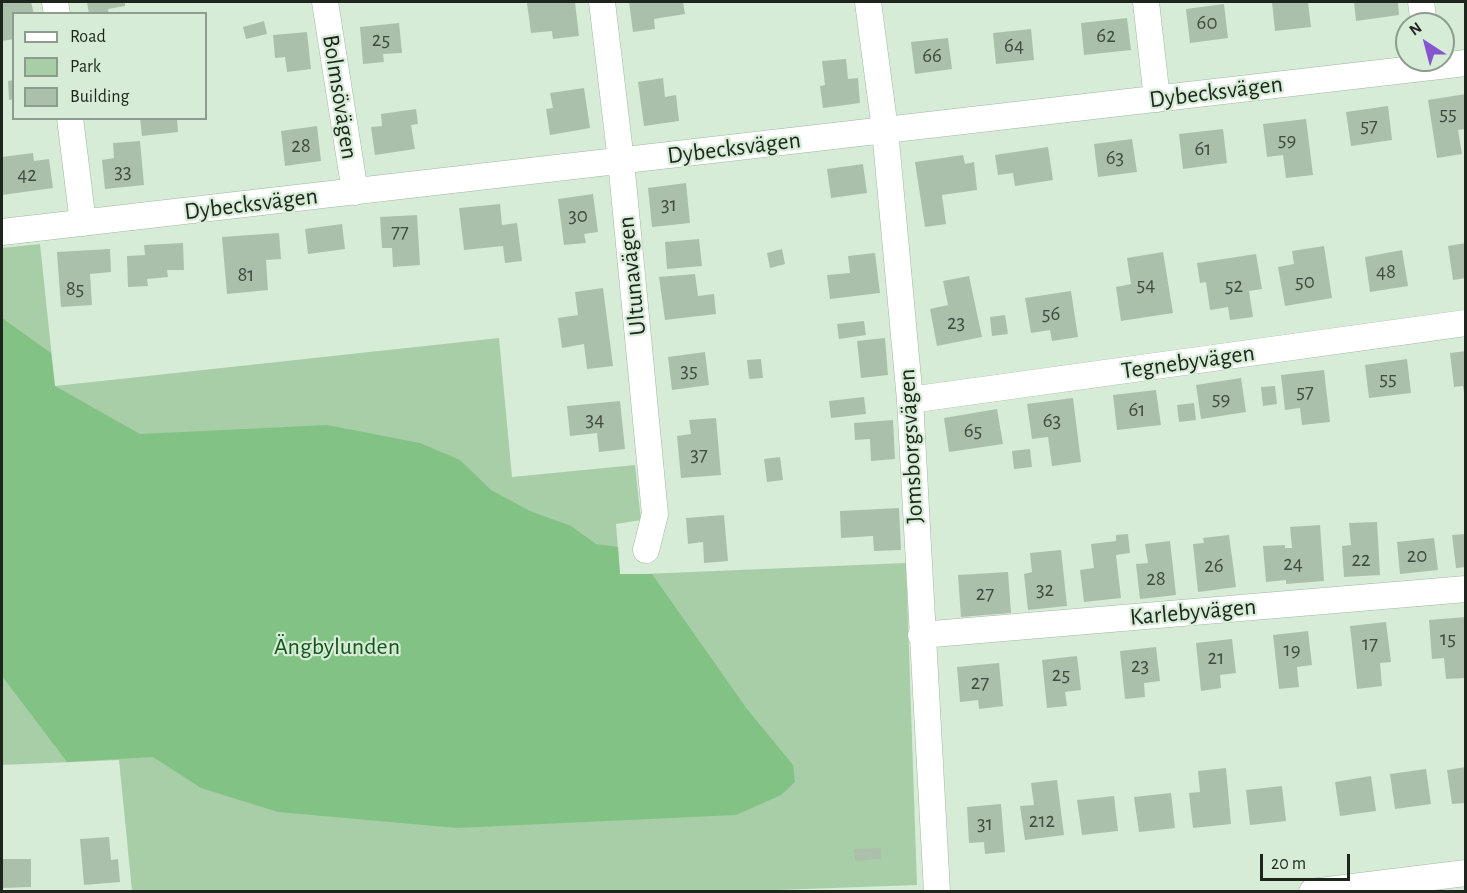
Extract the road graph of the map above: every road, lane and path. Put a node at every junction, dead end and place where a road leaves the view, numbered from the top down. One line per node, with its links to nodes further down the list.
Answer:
1 (325, 2): 10 (street, Bolmsövägen)
2 (602, 2): 9 (street, Ultunavägen)
3 (868, 2): 8 (street, Jomsborgsvägen)
4 (1146, 2): 6 (street)
5 (1395, 68): 6 (street, Dybecksvägen)
6 (1156, 99): 8 (street, Dybecksvägen)
7 (70, 120): 11 (street)
8 (885, 130): 9 (street, Dybecksvägen); 14 (street, Jomsborgsvägen)
9 (621, 161): 10 (street, Dybecksvägen); 15 (street, Ultunavägen)
10 (355, 192): 11 (street, Dybecksvägen)
11 (83, 223): 12 (street, Dybecksvägen)
12 (2, 232)
13 (1466, 323): 14 (street, Tegnebyvägen)
14 (910, 400): 17 (street, Jomsborgsvägen)
15 (646, 550)
16 (1466, 589): 17 (street, Karlebyvägen)
17 (921, 635): 19 (street, Jomsborgsvägen)
18 (1466, 873): 20 (street)
19 (937, 891)
20 (1312, 891)

